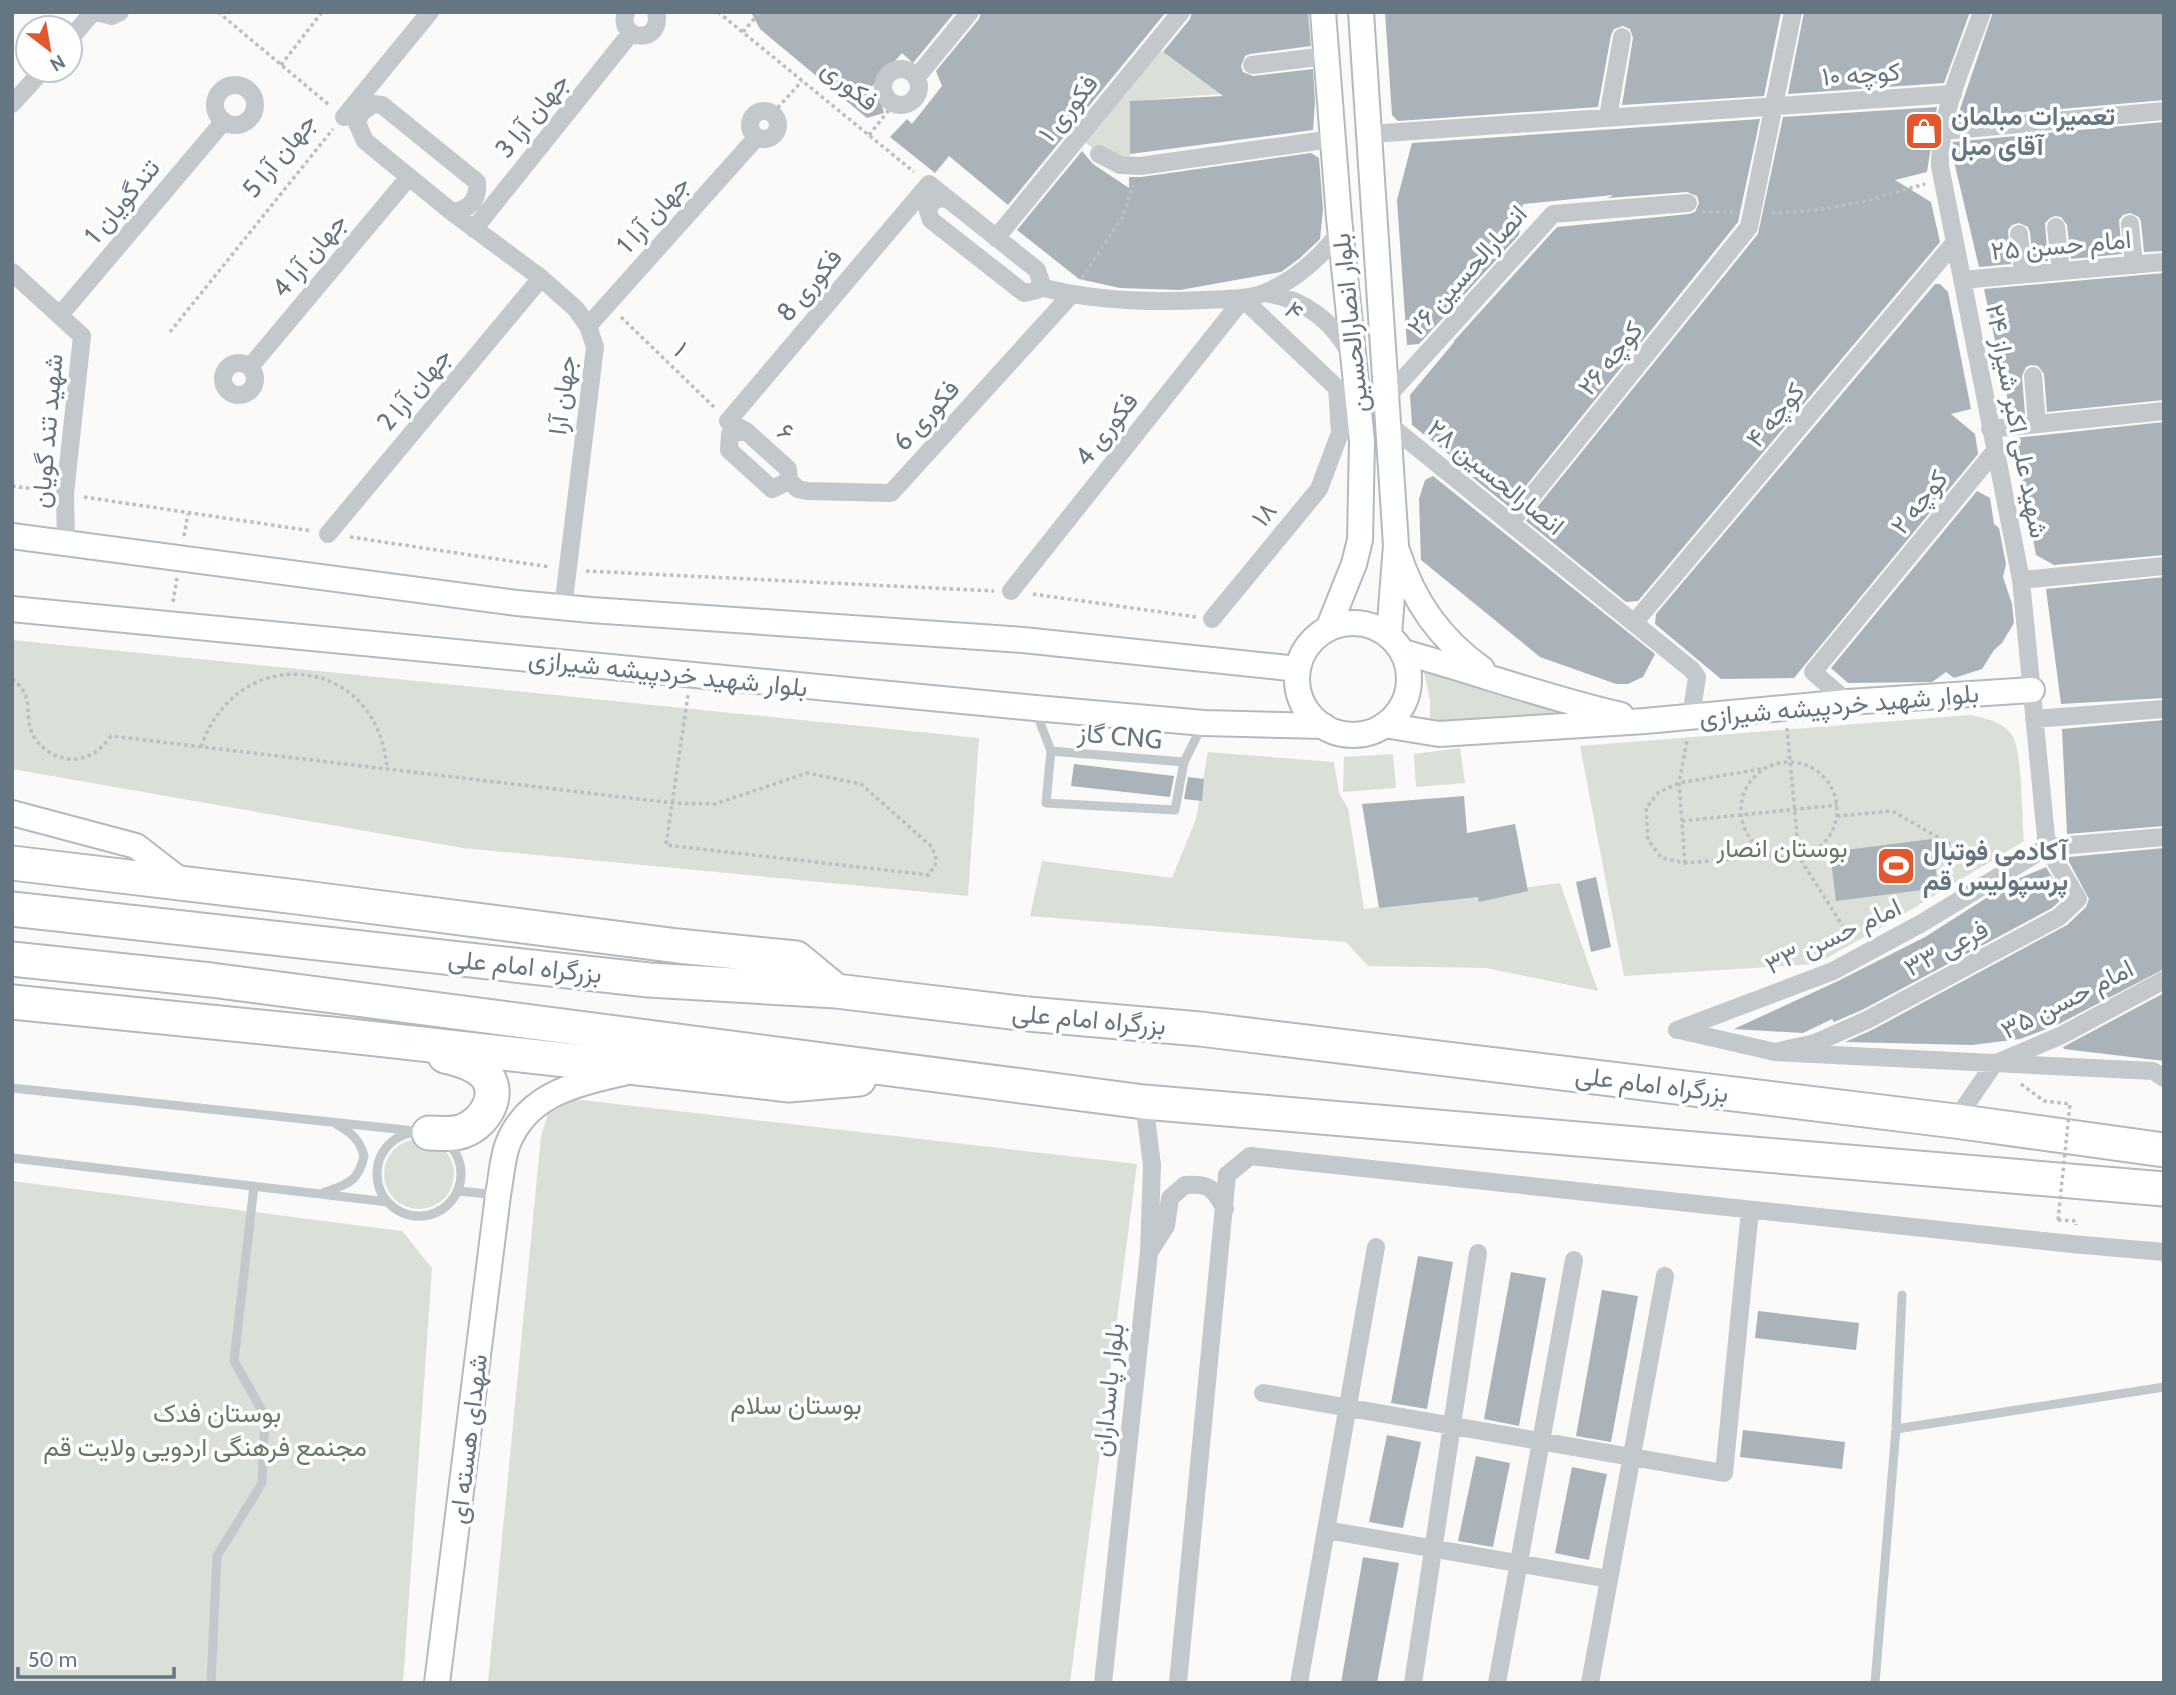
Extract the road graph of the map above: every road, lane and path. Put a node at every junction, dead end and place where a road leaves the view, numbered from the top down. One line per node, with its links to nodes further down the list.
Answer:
1 (95, 12): 2 (street)
2 (120, 12)
3 (218, 12): 20 (path)
4 (322, 12): 20 (path)
5 (430, 12): 25 (street, جهان آرا 5)
6 (626, 12): 17 (street)
7 (656, 12): 17 (street)
8 (718, 12): 16 (path, فکوری)
9 (760, 12): 16 (path)
10 (970, 12): 22 (street)
11 (1181, 12): 56 (street, فکوری ۱)
12 (1323, 12): 19 (street, بلوار انصارالحسین)
13 (1361, 12): 37 (street, بلوار انصارالحسین)
14 (1793, 12): 30 (street)
15 (1982, 12): 26 (street, شهید علی اکبر شیراز ۲۴)
16 (742, 32): 23 (path, فکوری)
17 (631, 33): 46 (street, جهان آرا 3)
18 (1622, 37): 34 (street)
19 (1326, 56): 21 (street); 39 (street, بلوار انصارالحسین)
20 (281, 65): 33 (path)
21 (1252, 65)
22 (916, 78): 29 (street); 29 (street)
23 (802, 80): 32 (path); 38 (path, فکوری)
24 (30, 84): 27 (street)
25 (365, 90): 28 (street); 33 (street, جهان آرا 5)
26 (1953, 94): 30 (street, کوچه ۱۰); 36 (street, شهید علی اکبر شیراز ۲۴)
27 (12, 104)
28 (382, 105): 42 (street, جهان آرا); 44 (street)
29 (893, 105): 38 (path)
30 (1773, 107): 34 (street, کوچه ۱۰); 50 (street)
31 (2164, 111): 36 (street)
32 (773, 113): 69 (street, جهان آرا 1)
33 (344, 117): 72 (path, جهان آرا 5)
34 (1608, 117): 37 (street, کوچه ۱۰)
35 (224, 121): 70 (street, تندگویان 1)
36 (1943, 131): 43 (street, شهید علی اکبر شیراز ۲۴)
37 (1370, 134): 76 (street, بلوار انصارالحسین)
38 (869, 135): 45 (path, فکوری)
39 (1332, 139): 41 (street); 54 (street, بلوار انصارالحسین)
40 (1099, 154): 41 (street)
41 (1140, 166): 67 (path)
42 (409, 177): 49 (street, جهان آرا); 74 (street, جهان آرا 4)
43 (1942, 179): 50 (path); 57 (street, شهید علی اکبر شیراز ۲۴)
44 (477, 182): 46 (street); 49 (street)
45 (929, 184): 47 (street); 78 (street, فکوری 8)
46 (500, 196): 53 (street, جهان آرا 3)
47 (948, 199): 56 (street); 65 (street)
48 (1688, 203): 50 (path); 76 (street, انصارالحسین ۲۶)
49 (452, 212): 53 (street, جهان آرا)
50 (1751, 219): 87 (street, کوچه ۲۶)
51 (2130, 224): 59 (street)
52 (2056, 227): 60 (street)
53 (474, 229): 63 (street, جهان آرا)
54 (1340, 232): 66 (street); 73 (street, بلوار انصارالحسین)
55 (2018, 234): 62 (street)
56 (996, 238): 65 (street)
57 (1955, 242): 64 (street, شهید علی اکبر شیراز ۲۴); 99 (street, کوچه ۴)
58 (2164, 262): 59 (street, امام حسن ۲۵)
59 (2134, 265): 60 (street, امام حسن ۲۵)
60 (2061, 271): 62 (street, امام حسن ۲۵)
61 (12, 272): 70 (street, شهید تند گویان)
62 (2023, 274): 64 (street, امام حسن ۲۵)
63 (541, 278): 71 (street, جهان آرا); 88 (street, جهان آرا 2)
64 (1962, 280): 80 (street, شهید علی اکبر شیراز ۲۴)
65 (1040, 287): 67 (street)
66 (1265, 293): 68 (street); 73 (street)
67 (1071, 295): 68 (street); 84 (street, فکوری 6)
68 (1243, 299): 82 (street, ۴); 95 (street, فکوری 4)
69 (607, 304): 71 (street, جهان آرا 1); 78 (path, ۱)
70 (60, 315): 86 (street, شهید تند گویان)
71 (588, 326): 93 (street, جهان آرا)
72 (170, 332)
73 (1353, 359): 100 (street, بلوار انصارالحسین)
74 (250, 366)
75 (2033, 376): 79 (street)
76 (1386, 411): 87 (street, انصارالحسین ۲۸); 91 (street, بلوار انصارالحسین)
77 (2164, 411): 79 (street)
78 (728, 421): 81 (street)
79 (2037, 424): 80 (street)
80 (1990, 429): 83 (street, شهید علی اکبر شیراز ۲۴)
81 (746, 430): 84 (street, ۶); 84 (street, ۶)
82 (1340, 433): 98 (street, ۱۸)
83 (1995, 451): 94 (street, شهید علی اکبر شیراز ۲۴); 107 (street, کوچه ۲)
84 (789, 481)
85 (12, 486): 86 (path)
86 (65, 494): 88 (path); 90 (street, شهید تند گویان)
87 (1511, 522): 99 (street, انصارالحسین ۲۸)
88 (328, 534): 93 (path)
89 (12, 536): 90 (street, بلوار شهید خردپیشه شیرازی)
90 (66, 542): 96 (street, بلوار شهید خردپیشه شیرازی)
91 (1396, 545): 101 (street, بلوار انصارالحسین); 104 (street)
92 (2164, 566): 94 (street)
93 (567, 570): 95 (path); 96 (street, جهان آرا)
94 (2021, 580): 106 (street, شهید علی اکبر شیراز ۲۴)
95 (1011, 591): 98 (path)
96 (563, 608): 102 (street, بلوار شهید خردپیشه شیرازی)
97 (12, 609): 103 (street, بلوار شهید خردپیشه شیرازی)
98 (1212, 619)
99 (1634, 623): 111 (street, انصارالحسین ۲۸)
100 (1328, 629): 101 (street); 102 (street)
101 (1396, 643): 104 (street, بلوار شهید خردپیشه شیرازی); 115 (street)
102 (1298, 669): 116 (street)
103 (691, 675): 108 (street, بلوار شهید خردپیشه شیرازی); 124 (path)
104 (1494, 677): 113 (street, بلوار شهید خردپیشه شیرازی)
105 (12, 679): 117 (path)
106 (2032, 690): 107 (street, بلوار شهید خردپیشه شیرازی); 112 (street, شهید علی اکبر شیراز ۲۴)
107 (1848, 702): 109 (street, بلوار شهید خردپیشه شیرازی)
108 (1034, 708): 114 (street, بلوار شهید خردپیشه شیرازی); 118 (lane)
109 (1786, 708): 111 (street, بلوار شهید خردپیشه شیرازی); 119 (path)
110 (2164, 709): 112 (street)
111 (1691, 717): 113 (street, بلوار شهید خردپیشه شیرازی); 123 (path)
112 (2035, 719): 131 (street, شهید علی اکبر شیراز ۲۴)
113 (1645, 721): 115 (street, بلوار شهید خردپیشه شیرازی)
114 (1204, 723): 116 (street, بلوار شهید خردپیشه شیرازی); 120 (lane)
115 (1384, 725): 116 (street)
116 (1324, 726)
117 (201, 747): 122 (path); 122 (path)
118 (1051, 751): 120 (lane, گاز CNG); 120 (lane)
119 (1790, 761): 121 (path); 125 (path); 133 (path)
120 (1184, 762)
121 (1763, 768): 123 (path); 127 (path)
122 (387, 769): 124 (path)
123 (1679, 783): 129 (path); 135 (path)
124 (672, 803): 124 (path)
125 (1837, 805): 127 (path); 128 (path)
126 (12, 813): 137 (street)
127 (1740, 816): 129 (path); 132 (path)
128 (1837, 816): 133 (path); 136 (path)
129 (1682, 821): 135 (path)
130 (2164, 837): 131 (street, امام حسن ۳۳)
131 (2047, 847): 136 (street, امام حسن ۳۳); 145 (street, فرعی ۳۳)
132 (1773, 856): 133 (path); 135 (path)
133 (1799, 857): 139 (path)
134 (14, 863): 137 (highway)
135 (1685, 863)
136 (2003, 874): 139 (street, امام حسن ۳۳)
137 (184, 883): 142 (highway)
138 (12, 909): 142 (highway, بزرگراه امام علی)
139 (1861, 956): 145 (street, امام حسن ۳۳)
140 (12, 959): 148 (highway, بزرگراه امام علی)
141 (2164, 980): 146 (street, امام حسن ۳۵)
142 (836, 991): 153 (highway, بزرگراه امام علی)
143 (12, 1002): 144 (highway)
144 (389, 1040): 147 (highway); 155 (highway)
145 (1776, 1052): 146 (street)
146 (1994, 1064): 149 (street); 153 (street)
147 (641, 1069): 148 (highway); 162 (street, شهدای هسته ای)
148 (926, 1074): 152 (highway, بزرگراه امام علی)
149 (2164, 1078)
150 (12, 1088): 154 (lane)
151 (2044, 1101): 166 (path, bridge)
152 (1144, 1102): 160 (highway, بزرگراه امام علی); 168 (street, بلوار پاسداران)
153 (1955, 1121): 156 (highway, بزرگراه امام علی)
154 (332, 1122): 155 (lane); 161 (lane)
155 (429, 1133): 159 (lane); 163 (lane)
156 (2164, 1150)
157 (12, 1158): 158 (lane)
158 (254, 1186): 161 (lane); 185 (lane)
159 (458, 1191): 162 (lane); 163 (lane)
160 (2155, 1191)
161 (321, 1194): 163 (lane)
162 (498, 1195): 186 (street, شهدای هسته ای)
163 (388, 1202)
164 (1225, 1209): 165 (street); 168 (street); 188 (street)
165 (1751, 1210): 169 (street); 180 (street)
166 (2076, 1222)
167 (1376, 1247): 176 (street)
168 (1149, 1252): 187 (street, بلوار پاسداران)
169 (2164, 1252)
170 (1478, 1253): 177 (street)
171 (1574, 1260): 179 (street)
172 (1665, 1276): 180 (street)
173 (1902, 1295): 178 (lane)
174 (2164, 1387): 178 (lane)
175 (1263, 1393): 176 (street)
176 (1348, 1407): 177 (street); 181 (street)
177 (1452, 1424): 179 (street); 182 (street)
178 (1896, 1429): 193 (lane)
179 (1541, 1441): 180 (street); 183 (street)
180 (1632, 1456): 184 (street)
181 (1326, 1530): 182 (street); 189 (street)
182 (1433, 1549): 183 (street); 190 (street)
183 (1518, 1563): 184 (street); 191 (street)
184 (1609, 1579): 192 (street)
185 (211, 1683)
186 (437, 1683)
187 (1103, 1683)
188 (1178, 1683)
189 (1299, 1683)
190 (1413, 1683)
191 (1497, 1683)
192 (1590, 1683)
193 (1875, 1683)

